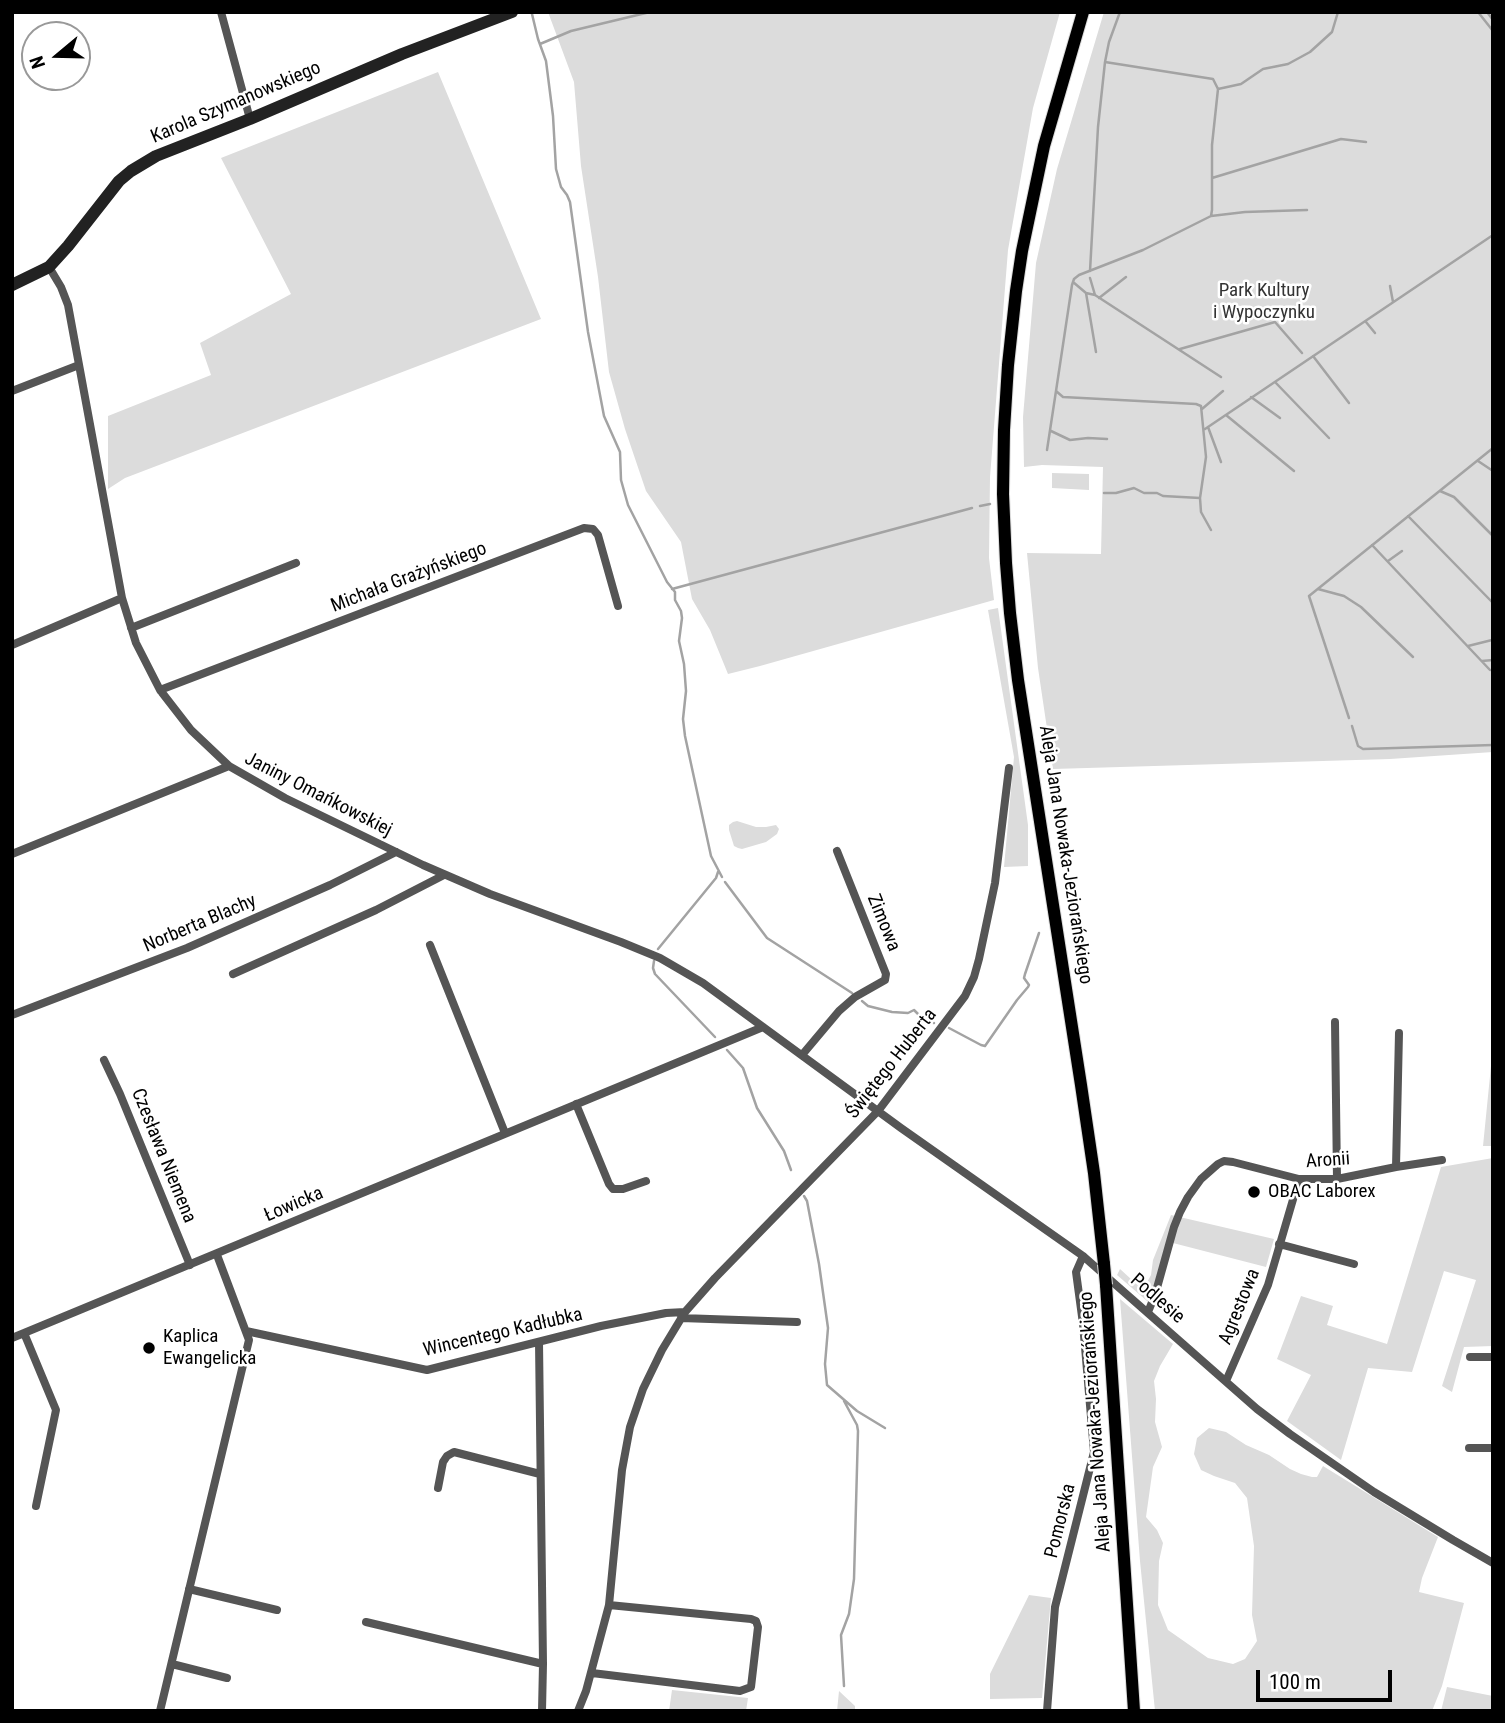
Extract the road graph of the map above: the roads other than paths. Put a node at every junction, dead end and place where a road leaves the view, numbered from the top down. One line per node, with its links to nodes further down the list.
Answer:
1 (221, 12): 4 (street)
2 (512, 12): 4 (street, Karola Szymanowskiego)
3 (1083, 12): 70 (main road, Aleja Jana Nowaka-Jeziorańskiego, bridge)
4 (250, 119): 5 (street, Karola Szymanowskiego)
5 (49, 267): 6 (street, Karola Szymanowskiego); 7 (street, Janiny Omańkowskiej)
6 (12, 285)
7 (79, 365): 8 (street); 10 (street, Janiny Omańkowskiej)
8 (12, 391)
9 (296, 563): 12 (street)
10 (122, 598): 12 (street, Janiny Omańkowskiej); 13 (street)
11 (618, 606): 14 (street, Michała Grażyńskiego)
12 (131, 628): 14 (street, Janiny Omańkowskiej)
13 (12, 645)
14 (160, 690): 15 (street, Janiny Omańkowskiej)
15 (229, 766): 18 (street, Janiny Omańkowskiej); 19 (street)
16 (1009, 768): 30 (street, Świętego Huberta)
17 (837, 851): 27 (street, Zimowa)
18 (396, 852): 20 (street, Janiny Omańkowskiej); 23 (street, Norberta Blachy)
19 (12, 854)
20 (444, 875): 22 (street); 25 (street, Janiny Omańkowskiej)
21 (430, 945): 31 (street)
22 (233, 974)
23 (12, 1015)
24 (1335, 1022): 35 (street)
25 (763, 1027): 27 (street, Janiny Omańkowskiej); 29 (street, Łowicka)
26 (1399, 1033): 33 (street)
27 (802, 1055): 30 (street, Podlesie)
28 (104, 1060): 40 (street, Czesława Niemena)
29 (576, 1104): 31 (street, Łowicka); 36 (street)
30 (878, 1111): 39 (street, Podlesie); 43 (street, Świętego Huberta)
31 (505, 1133): 38 (street, Łowicka)
32 (1442, 1160): 33 (street, Aronii)
33 (1396, 1167): 35 (street, Aronii)
34 (1298, 1179): 35 (street, Aronii); 37 (street, Agrestowa); 42 (street, Aronii)
35 (1336, 1179)
36 (646, 1181)
37 (1279, 1244): 41 (street); 51 (street, Agrestowa)
38 (216, 1255): 40 (street, Łowicka); 45 (street)
39 (1083, 1256): 42 (street, Podlesie); 69 (street, Pomorska)
40 (190, 1265): 46 (street, Łowicka)
41 (1354, 1265)
42 (1148, 1312): 51 (street, Podlesie)
43 (683, 1315): 44 (street); 48 (street, Wincentego Kadłubka); 59 (street, Świętego Huberta)
44 (797, 1322)
45 (246, 1331): 48 (street, Wincentego Kadłubka); 58 (street)
46 (24, 1333): 47 (street, Łowicka); 56 (street)
47 (12, 1338)
48 (539, 1342): 54 (street)
49 (1470, 1357): 50 (street)
50 (1493, 1357)
51 (1226, 1381): 57 (street, Podlesie)
52 (1469, 1448): 53 (street)
53 (1493, 1448)
54 (540, 1474): 55 (street); 63 (street)
55 (438, 1488)
56 (36, 1506)
57 (1493, 1563)
58 (189, 1589): 60 (street); 62 (street)
59 (609, 1605): 64 (street, Świętego Huberta); 64 (street)
60 (277, 1610)
61 (366, 1622): 63 (street)
62 (172, 1664): 65 (street); 66 (street)
63 (543, 1664): 67 (street)
64 (592, 1673): 68 (street, Świętego Huberta)
65 (226, 1678)
66 (160, 1711)
67 (542, 1711)
68 (578, 1711)
69 (1047, 1711)
70 (1134, 1711)

